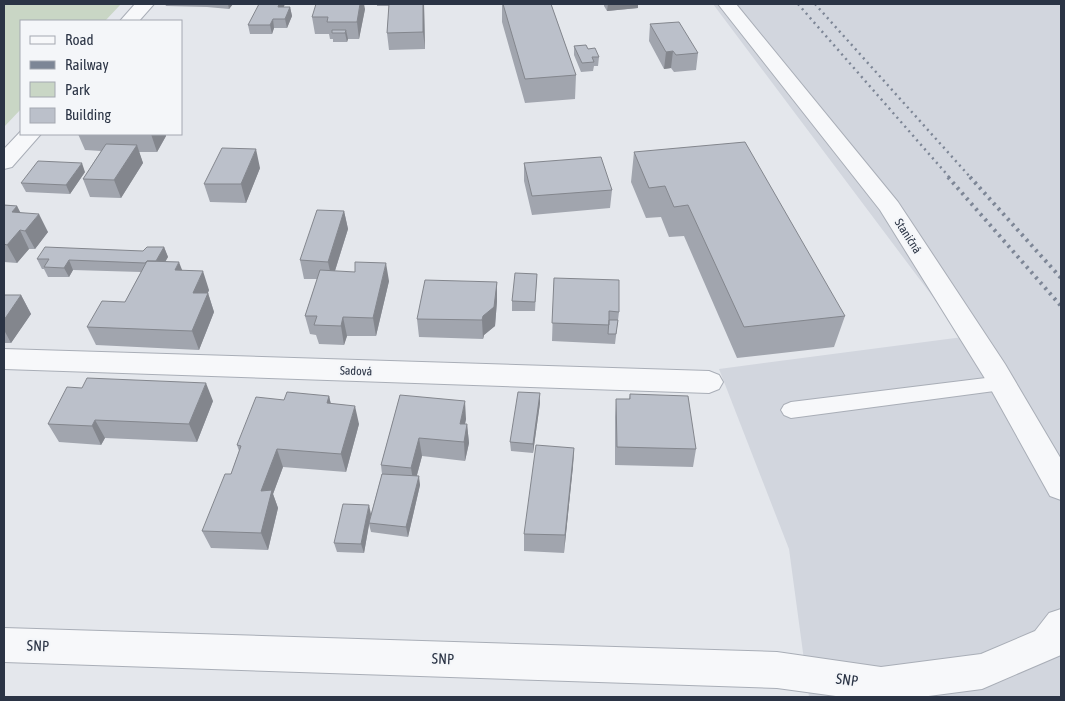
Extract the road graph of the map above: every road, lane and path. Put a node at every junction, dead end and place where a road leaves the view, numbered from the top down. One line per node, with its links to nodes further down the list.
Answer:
1 (144, 4): 3 (street)
2 (727, 4): 8 (street, Staničná)
3 (130, 20)
4 (29, 135): 5 (street)
5 (4, 162)
6 (4, 359): 7 (street, Sadová)
7 (709, 382)
8 (1002, 384): 9 (lane); 10 (street, Staničná)
9 (791, 410)
10 (1061, 487)
11 (1061, 625): 13 (street, SNP)
12 (4, 645): 13 (street, SNP)
13 (881, 691)

